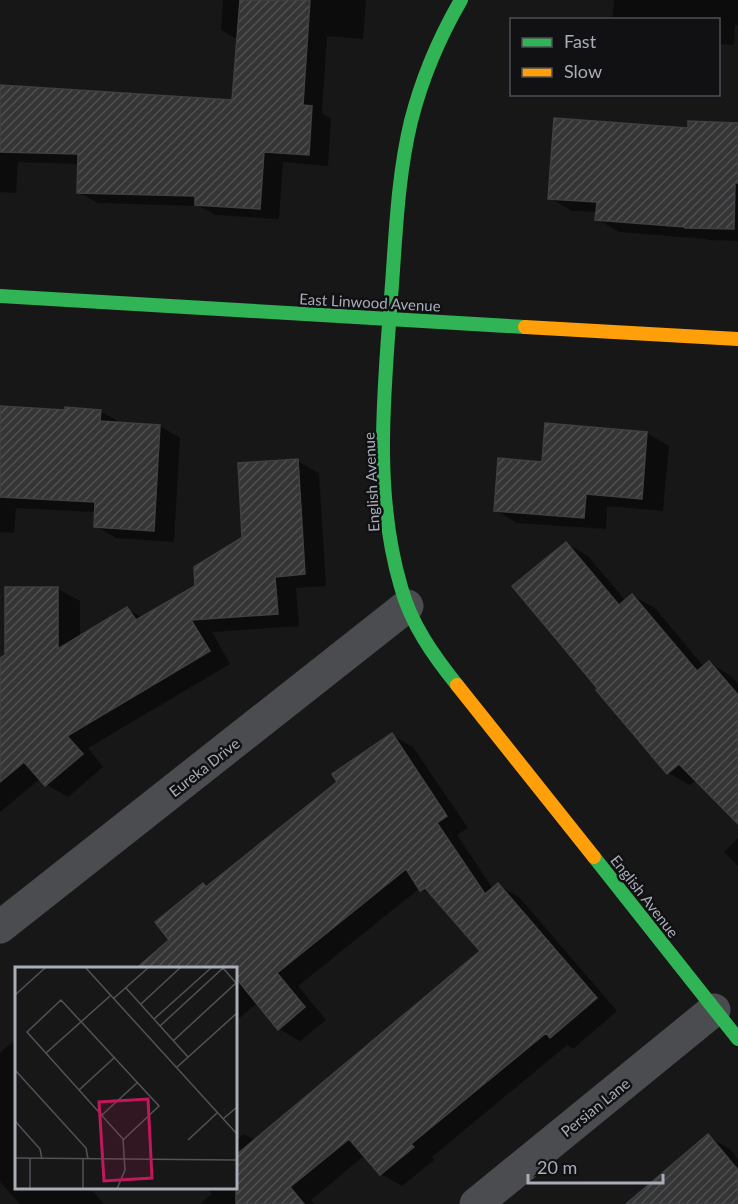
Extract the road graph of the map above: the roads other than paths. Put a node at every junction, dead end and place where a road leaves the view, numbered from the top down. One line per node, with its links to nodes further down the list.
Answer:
1 (461, 0): 3 (street, English Avenue)
2 (0, 296): 3 (street, East Linwood Avenue)
3 (390, 320): 4 (street, East Linwood Avenue); 5 (street, English Avenue)
4 (738, 339)
5 (407, 606): 6 (street, Eureka Drive); 7 (street, English Avenue)
6 (0, 927)
7 (714, 1010): 8 (street, English Avenue); 9 (street, Persian Lane)
8 (738, 1039)
9 (476, 1204)

